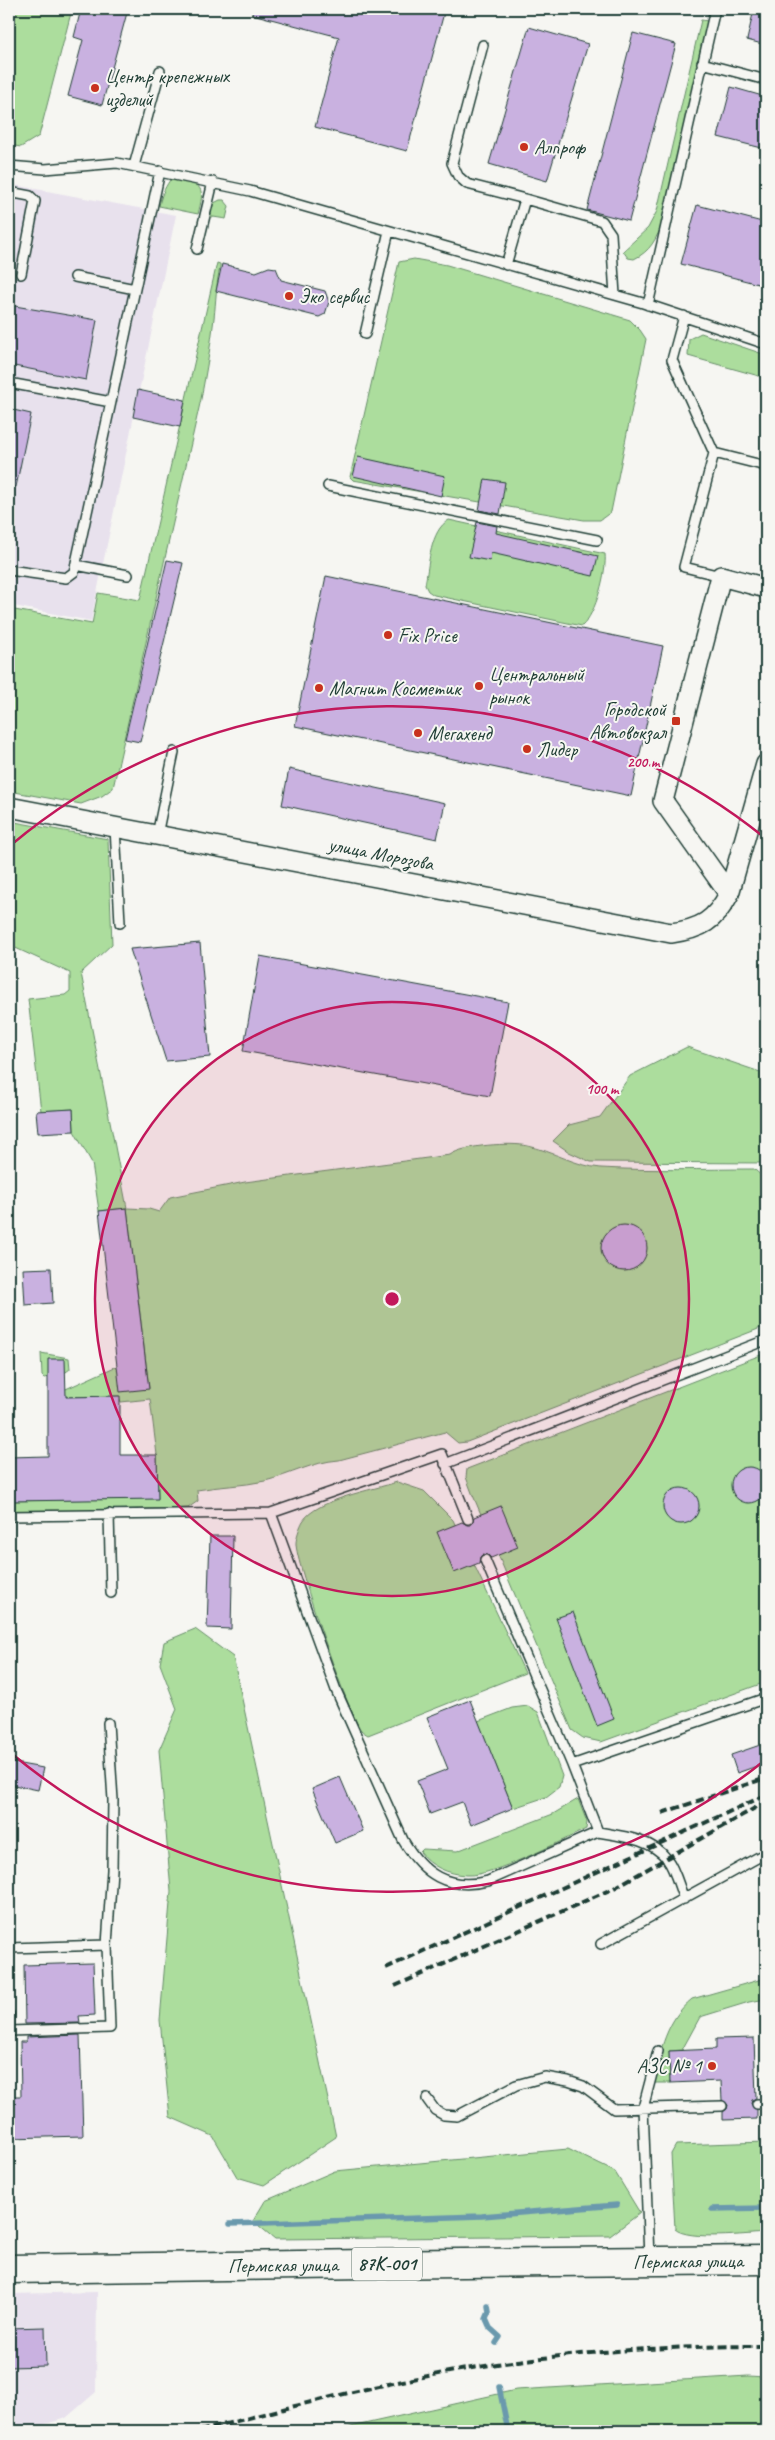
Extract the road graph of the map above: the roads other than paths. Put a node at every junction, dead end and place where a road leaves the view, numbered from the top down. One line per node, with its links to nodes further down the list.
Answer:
1 (715, 9): 3 (lane)
2 (483, 45): 11 (lane)
3 (702, 63): 5 (lane); 19 (lane)
4 (160, 71): 7 (lane)
5 (766, 80)
6 (9, 166): 7 (lane)
7 (134, 166): 8 (lane)
8 (160, 171): 9 (lane); 17 (lane)
9 (213, 182): 12 (lane); 13 (lane)
10 (9, 192): 15 (lane)
11 (525, 199): 14 (lane); 18 (lane)
12 (389, 231): 14 (lane); 21 (lane)
13 (197, 249)
14 (506, 265): 18 (lane)
15 (21, 274)
16 (75, 276): 17 (lane)
17 (135, 289): 24 (lane)
18 (615, 296): 19 (lane)
19 (648, 305): 20 (lane)
20 (684, 316): 22 (lane); 25 (lane)
21 (365, 334)
22 (766, 344)
23 (9, 383): 24 (lane)
24 (110, 402): 29 (lane)
25 (714, 453): 26 (lane); 32 (lane)
26 (766, 466)
27 (328, 486): 28 (lane)
28 (597, 540)
29 (76, 565): 30 (lane); 31 (lane)
30 (9, 570)
31 (128, 575)
32 (721, 576): 33 (street); 39 (street)
33 (766, 588)
34 (174, 752): 38 (lane)
35 (766, 764): 39 (street, улица Морозова)
36 (9, 806): 37 (street, улица Морозова)
37 (115, 827): 38 (street, улица Морозова); 40 (lane)
38 (158, 835): 39 (street, улица Морозова)
39 (729, 894)
40 (120, 923)
41 (766, 1340): 42 (lane)
42 (445, 1464): 43 (lane); 46 (lane)
43 (271, 1512): 44 (lane); 52 (lane)
44 (109, 1514): 45 (lane); 48 (lane)
45 (9, 1516)
46 (468, 1519)
47 (486, 1560): 51 (lane)
48 (111, 1594)
49 (766, 1698): 51 (lane)
50 (108, 1723): 56 (lane)
51 (572, 1765): 52 (lane)
52 (598, 1832): 54 (lane)
53 (766, 1853): 54 (lane)
54 (684, 1899): 55 (lane)
55 (601, 1944)
56 (107, 1945): 57 (lane); 58 (lane)
57 (9, 1948)
58 (9, 2014)
59 (658, 2051): 62 (lane)
60 (427, 2099): 62 (lane)
61 (722, 2106): 62 (lane)
62 (643, 2108): 64 (lane)
63 (766, 2260): 64 (main road, Пермская улица / 87К-001)
64 (649, 2261): 65 (main road, Пермская улица / 87К-001)
65 (9, 2269)

